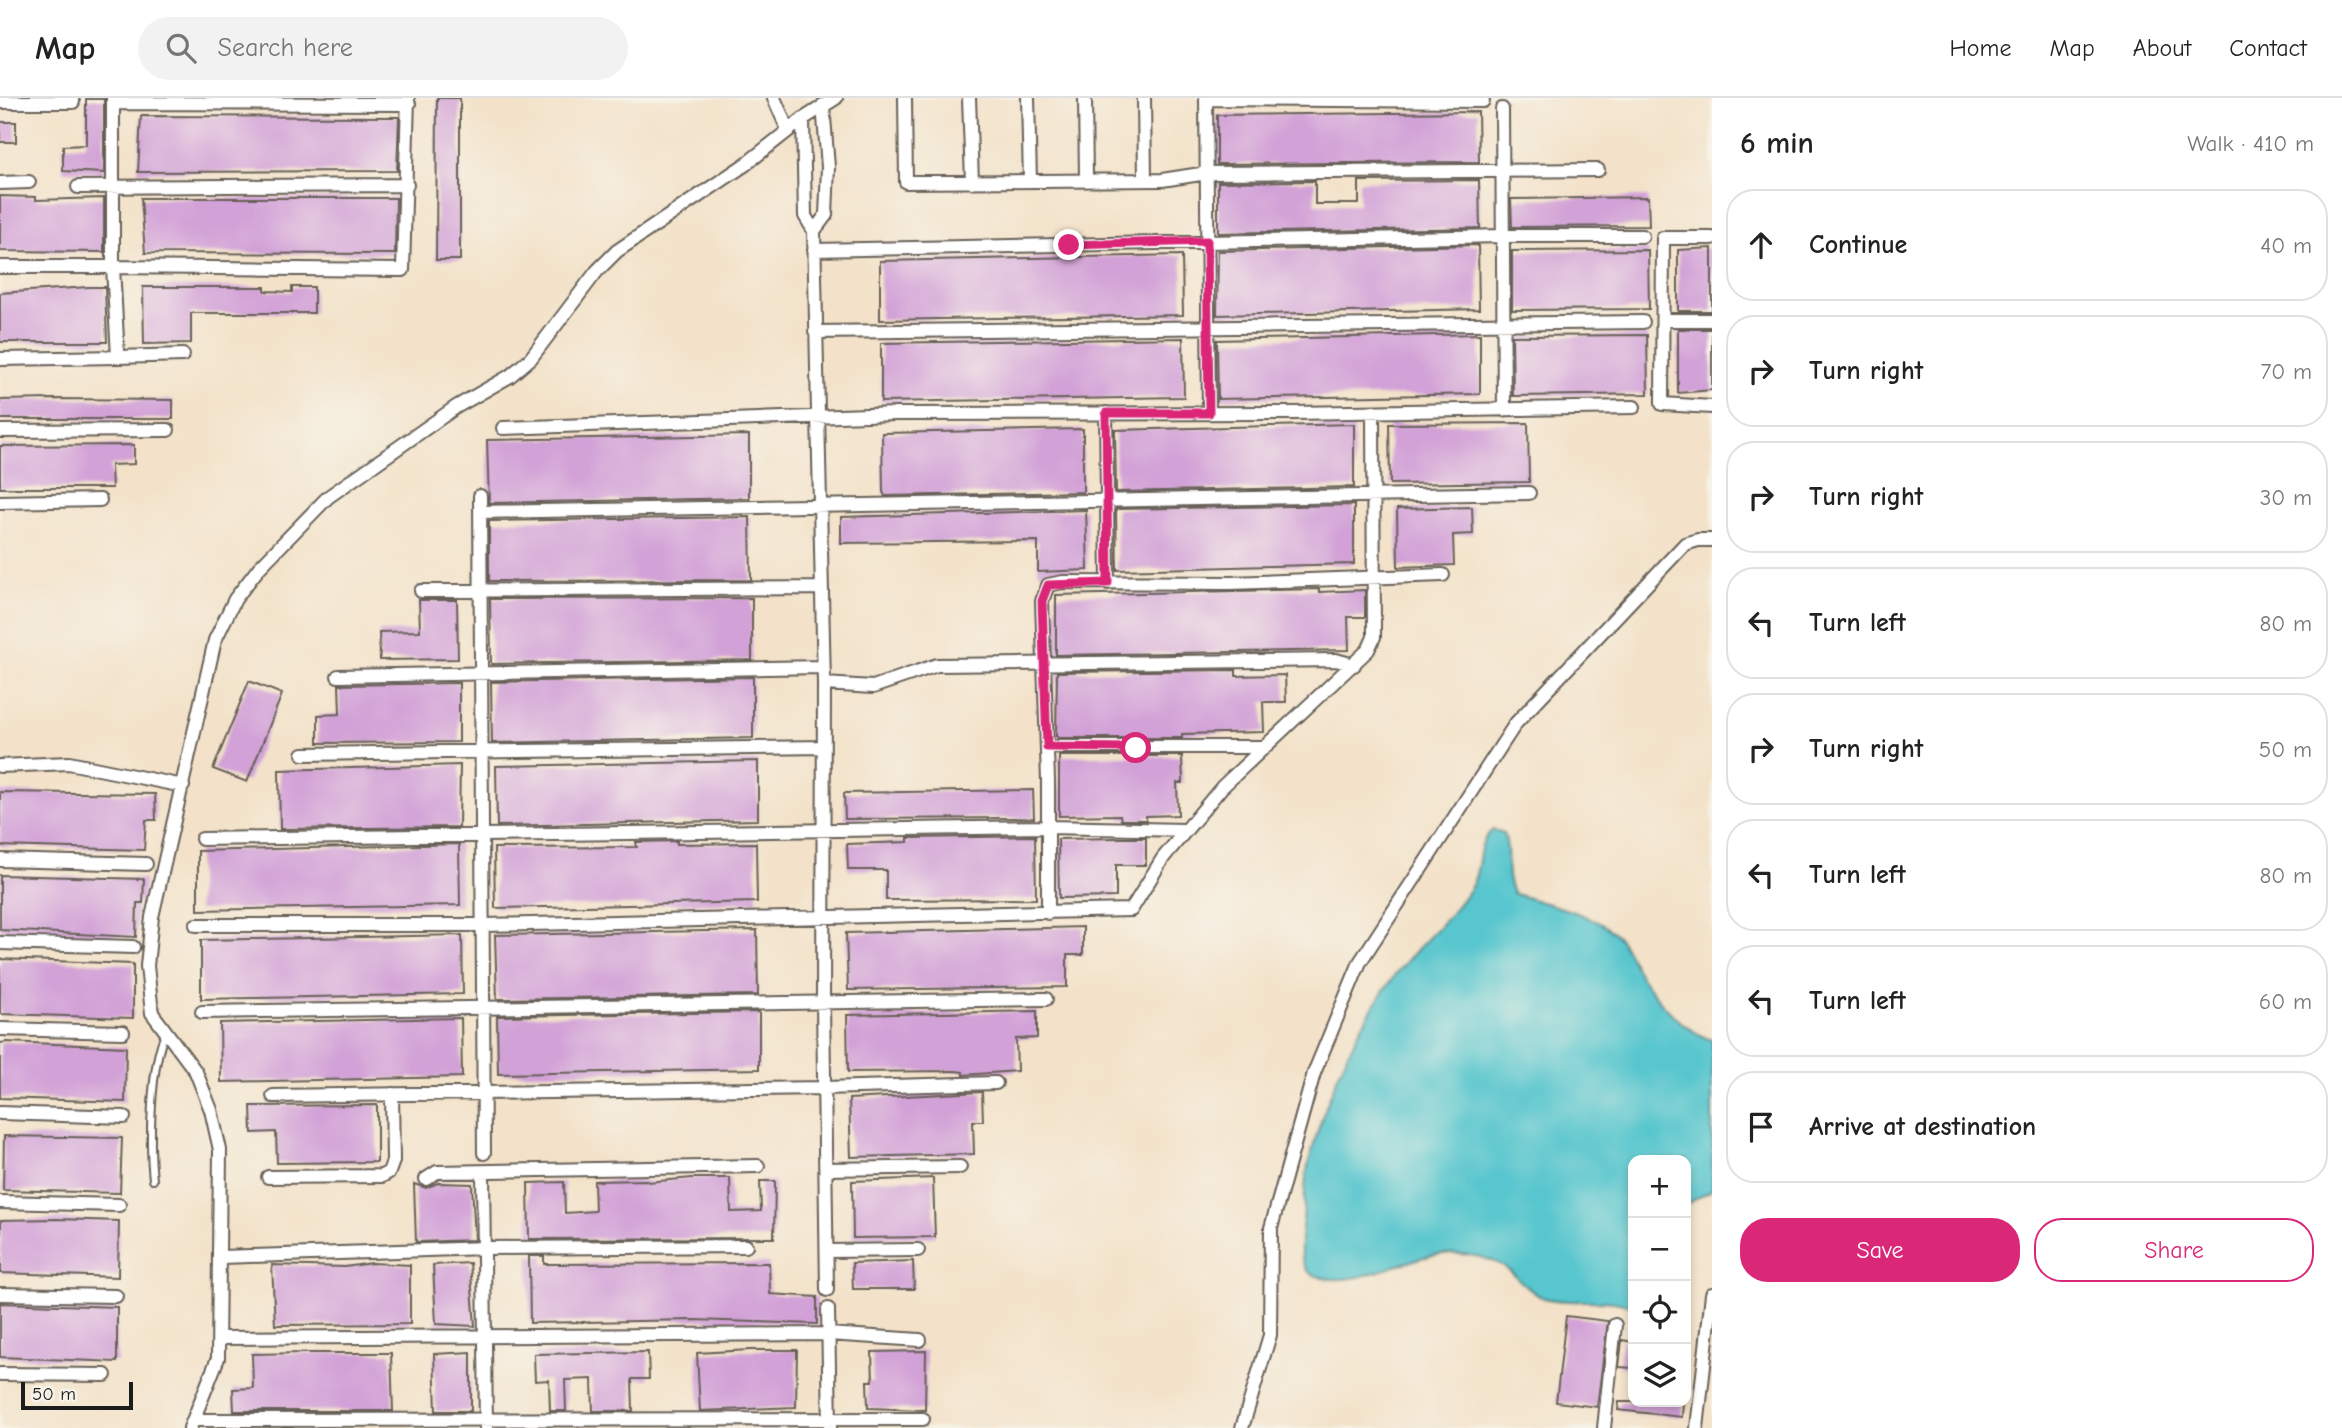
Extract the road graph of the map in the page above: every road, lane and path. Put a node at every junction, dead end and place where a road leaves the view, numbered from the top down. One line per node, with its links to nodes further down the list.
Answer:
1 (836, 98): 14 (street)
2 (905, 98): 25 (street)
3 (969, 98): 25 (street)
4 (1028, 98): 23 (street)
5 (1085, 98): 21 (street)
6 (1144, 98): 22 (street)
7 (775, 99): 17 (street)
8 (1206, 99): 11 (street); 20 (street)
9 (113, 101): 10 (street); 27 (street)
10 (409, 101): 28 (street)
11 (1483, 101)
12 (0, 102): 13 (street)
13 (73, 102)
14 (823, 105): 16 (street); 30 (street)
15 (1502, 109): 18 (street)
16 (803, 119): 17 (street); 30 (street)
17 (789, 130): 84 (street)
18 (1502, 170): 19 (street); 20 (street); 31 (street)
19 (1598, 170)
20 (1207, 173): 22 (street); 34 (street)
21 (1087, 179): 22 (street); 23 (street)
22 (1145, 180)
23 (1030, 181): 25 (street)
24 (29, 182): 26 (street)
25 (972, 182)
26 (0, 183)
27 (111, 185): 28 (street); 29 (street); 37 (street)
28 (407, 185): 37 (street)
29 (78, 187)
30 (814, 231): 35 (street)
31 (1503, 236): 32 (street); 34 (street); 40 (street)
32 (1642, 236)
33 (1712, 238): 38 (street)
34 (1207, 241): 35 (street); 42 (street)
35 (814, 250): 43 (street)
36 (0, 267): 37 (street)
37 (113, 267): 45 (street)
38 (1664, 320): 39 (street); 48 (street)
39 (1712, 320)
40 (1504, 322): 41 (street); 42 (street); 49 (street)
41 (1643, 322)
42 (1208, 326): 43 (street); 52 (street)
43 (815, 332): 53 (street)
44 (183, 355): 45 (street)
45 (118, 357): 46 (street)
46 (0, 359)
47 (1634, 407): 49 (street)
48 (1712, 407)
49 (1504, 410): 50 (street)
50 (1373, 412): 52 (street); 59 (street)
51 (1106, 413): 52 (street); 53 (street); 60 (street)
52 (1209, 413)
53 (816, 416): 54 (street); 63 (street)
54 (503, 428)
55 (168, 430): 56 (street)
56 (0, 431)
57 (1529, 493): 59 (street)
58 (480, 496): 64 (street)
59 (1374, 496): 60 (street); 67 (street)
60 (1108, 499): 63 (street); 68 (street)
61 (100, 500): 62 (street)
62 (0, 502)
63 (818, 506): 64 (street); 69 (street)
64 (480, 512): 71 (street)
65 (1712, 540): 143 (street)
66 (1443, 575): 67 (street)
67 (1374, 578): 68 (street); 73 (street)
68 (1108, 583): 72 (street)
69 (821, 588): 71 (street); 74 (street)
70 (421, 591): 71 (street)
71 (482, 591): 75 (street)
72 (1045, 665): 73 (street); 77 (street); 79 (street)
73 (1354, 665): 80 (street)
74 (823, 667): 75 (street); 77 (street)
75 (482, 671): 76 (street); 81 (street)
76 (338, 677)
77 (824, 684): 78 (street)
78 (824, 747): 81 (street); 87 (street)
79 (1047, 747): 80 (street); 85 (street)
80 (1264, 747): 86 (street)
81 (483, 751): 82 (street); 88 (street)
82 (303, 754)
83 (0, 766): 84 (street)
84 (183, 786): 104 (street)
85 (1048, 827): 86 (street); 87 (street); 92 (street)
86 (1184, 830): 92 (street)
87 (823, 832): 88 (street); 93 (street)
88 (483, 835): 89 (street); 95 (street)
89 (202, 839)
90 (0, 860): 91 (street)
91 (146, 864)
92 (1048, 913): 93 (street)
93 (824, 918): 95 (street); 99 (street)
94 (196, 925): 95 (street)
95 (484, 925): 100 (street)
96 (0, 943): 97 (street)
97 (133, 947)
98 (1046, 999): 99 (street)
99 (823, 1003): 100 (street); 106 (street)
100 (485, 1008): 101 (street); 107 (street)
101 (202, 1012)
102 (0, 1030): 103 (street)
103 (123, 1032)
104 (166, 1032): 119 (lane); 126 (street)
105 (996, 1083): 106 (street)
106 (824, 1088): 107 (street); 115 (street)
107 (484, 1092): 108 (street); 112 (street)
108 (392, 1094): 109 (street); 117 (street)
109 (273, 1096)
110 (0, 1113): 111 (street)
111 (124, 1117)
112 (484, 1153)
113 (758, 1166): 116 (street)
114 (960, 1167): 115 (street)
115 (825, 1169): 124 (street)
116 (483, 1173): 118 (street); 123 (street)
117 (268, 1177)
118 (426, 1178)
119 (153, 1180)
120 (0, 1202): 121 (street)
121 (119, 1205)
122 (746, 1246): 123 (street)
123 (485, 1248): 126 (street); 135 (street)
124 (827, 1251): 125 (street); 127 (street)
125 (918, 1251)
126 (221, 1257): 134 (street)
127 (827, 1290)
128 (0, 1294): 130 (street)
129 (1712, 1294): 145 (street)
130 (116, 1296)
131 (828, 1309): 133 (street)
132 (1615, 1325): 144 (street)
133 (828, 1335): 135 (street); 136 (street); 140 (street)
134 (220, 1338): 135 (street); 141 (street)
135 (486, 1338): 142 (street)
136 (920, 1340)
137 (0, 1374): 138 (street)
138 (105, 1374)
139 (923, 1419): 140 (street)
140 (830, 1423): 142 (street)
141 (192, 1424): 142 (street)
142 (486, 1424)
143 (1242, 1428)
144 (1604, 1428)
145 (1697, 1428)

